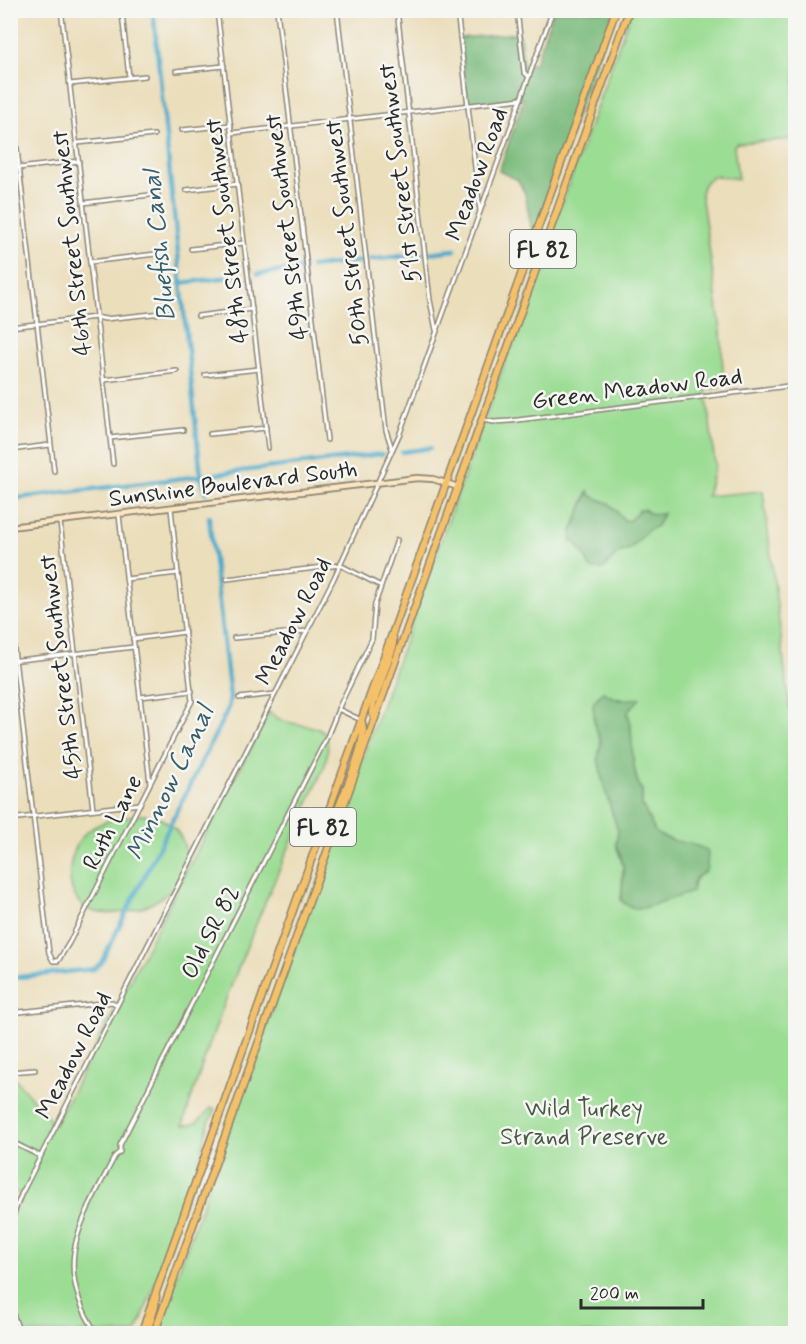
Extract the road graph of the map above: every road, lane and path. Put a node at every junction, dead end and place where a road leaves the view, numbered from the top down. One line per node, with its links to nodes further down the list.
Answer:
1 (181, 10): 11 (street)
2 (217, 10): 14 (street, 48th Street Southwest)
3 (277, 10): 26 (street, 49th Street Southwest)
4 (337, 10): 24 (street, 50th Street Southwest)
5 (397, 10): 23 (street, 51st Street Southwest)
6 (457, 10): 22 (street)
7 (517, 10): 18 (street)
8 (553, 10): 18 (street, Meadow Road)
9 (616, 10): 68 (highway, FL 82)
10 (629, 10): 55 (highway, FL 82)
11 (173, 11)
12 (122, 14): 17 (street)
13 (62, 17): 19 (street, 46th Street Southwest)
14 (224, 66): 15 (street); 25 (street, 48th Street Southwest)
15 (176, 71)
16 (145, 76): 17 (street)
17 (129, 77): 19 (street)
18 (529, 77): 21 (street, Meadow Road)
19 (70, 84): 30 (street, 46th Street Southwest)
20 (10, 88): 32 (street)
21 (520, 99): 22 (street); 38 (street, Meadow Road)
22 (468, 105): 23 (street); 38 (street)
23 (408, 112): 24 (street); 49 (street, 51st Street Southwest)
24 (350, 119): 26 (street); 64 (street, 50th Street Southwest)
25 (231, 125): 27 (street); 28 (street, 48th Street Southwest)
26 (291, 126): 28 (street); 60 (street, 49th Street Southwest)
27 (182, 130)
28 (232, 133): 34 (street, 48th Street Southwest)
29 (154, 135): 30 (street)
30 (77, 143): 31 (street, 46th Street Southwest)
31 (79, 161): 32 (street); 37 (street, 46th Street Southwest)
32 (20, 168): 33 (street); 47 (street)
33 (10, 169)
34 (238, 184): 35 (street); 39 (street, 48th Street Southwest)
35 (186, 190)
36 (158, 194): 37 (street)
37 (83, 202): 42 (street, 46th Street Southwest)
38 (480, 212): 49 (street, Meadow Road)
39 (244, 243): 40 (street); 43 (street, 48th Street Southwest)
40 (191, 249)
41 (164, 253): 42 (street)
42 (90, 262): 46 (street, 46th Street Southwest)
43 (252, 309): 45 (street); 50 (street, 48th Street Southwest)
44 (171, 312): 46 (street)
45 (198, 316)
46 (96, 317): 47 (street); 53 (street, 46th Street Southwest)
47 (37, 324): 48 (street); 61 (street)
48 (10, 327)
49 (436, 332): 64 (street, Meadow Road)
50 (259, 369): 52 (street); 56 (street, 48th Street Southwest)
51 (177, 371): 53 (street)
52 (205, 375)
53 (103, 380): 59 (street, 46th Street Southwest)
54 (795, 385): 55 (street, Green Meadow Road)
55 (482, 420): 69 (highway, FL 82)
56 (266, 428): 58 (street); 62 (street, 48th Street Southwest)
57 (183, 430): 59 (street)
58 (210, 434)
59 (110, 438): 65 (street, 46th Street Southwest)
60 (327, 440)
61 (51, 446): 63 (street); 66 (street)
62 (268, 448)
63 (10, 450)
64 (393, 451): 67 (street, Meadow Road)
65 (113, 464)
66 (54, 471)
67 (378, 483): 68 (street, Sunshine Boulevard South); 70 (street, Sunshine Boulevard South); 75 (street, Meadow Road)
68 (446, 483): 69 (street, Sunshine Boulevard South); 83 (highway, FL 82)
69 (458, 487): 95 (highway, FL 82)
70 (171, 508): 71 (street, Sunshine Boulevard South); 76 (street)
71 (119, 514): 72 (street, Sunshine Boulevard South); 77 (street)
72 (60, 521): 73 (street, Sunshine Boulevard South); 87 (street, 45th Street Southwest)
73 (10, 527)
74 (397, 540): 79 (street, Old SR 82)
75 (340, 565): 78 (street); 79 (street); 81 (street, Meadow Road)
76 (178, 573): 77 (street); 82 (street)
77 (126, 579): 84 (street)
78 (227, 579)
79 (381, 586): 94 (street, Old SR 82)
80 (10, 615): 88 (street)
81 (307, 631): 85 (street); 91 (street, Meadow Road)
82 (185, 632): 84 (street); 90 (street)
83 (393, 634): 95 (highway); 96 (highway, FL 82)
84 (133, 639): 86 (street)
85 (234, 639)
86 (134, 647): 87 (street); 92 (street)
87 (75, 654): 88 (street); 99 (street, 45th Street Southwest)
88 (16, 660): 89 (street); 100 (street)
89 (10, 661)
90 (192, 691): 92 (street); 97 (street, Ruth Lane)
91 (275, 694): 93 (street); 103 (street, Meadow Road)
92 (140, 697): 97 (street)
93 (239, 698)
94 (338, 709): 96 (street); 113 (street, Old SR 82)
95 (375, 718): 102 (highway, FL 82)
96 (361, 720): 102 (highway); 110 (highway, FL 82)
97 (150, 784): 98 (street, Ruth Lane)
98 (140, 804): 99 (street); 100 (street, Ruth Lane)
99 (93, 809): 100 (street)
100 (33, 816): 101 (street)
101 (10, 819)
102 (338, 820): 116 (highway, FL 82)
103 (117, 1005): 104 (street); 108 (street, Meadow Road)
104 (10, 1013)
105 (35, 1070): 106 (street)
106 (10, 1072)
107 (10, 1137): 108 (street)
108 (40, 1156): 109 (street, Meadow Road)
109 (10, 1224)
110 (157, 1287): 114 (highway, FL 82); 115 (highway)
111 (10, 1305): 112 (street)
112 (20, 1334)
113 (97, 1334)
114 (141, 1334)
115 (146, 1334)
116 (154, 1334)

